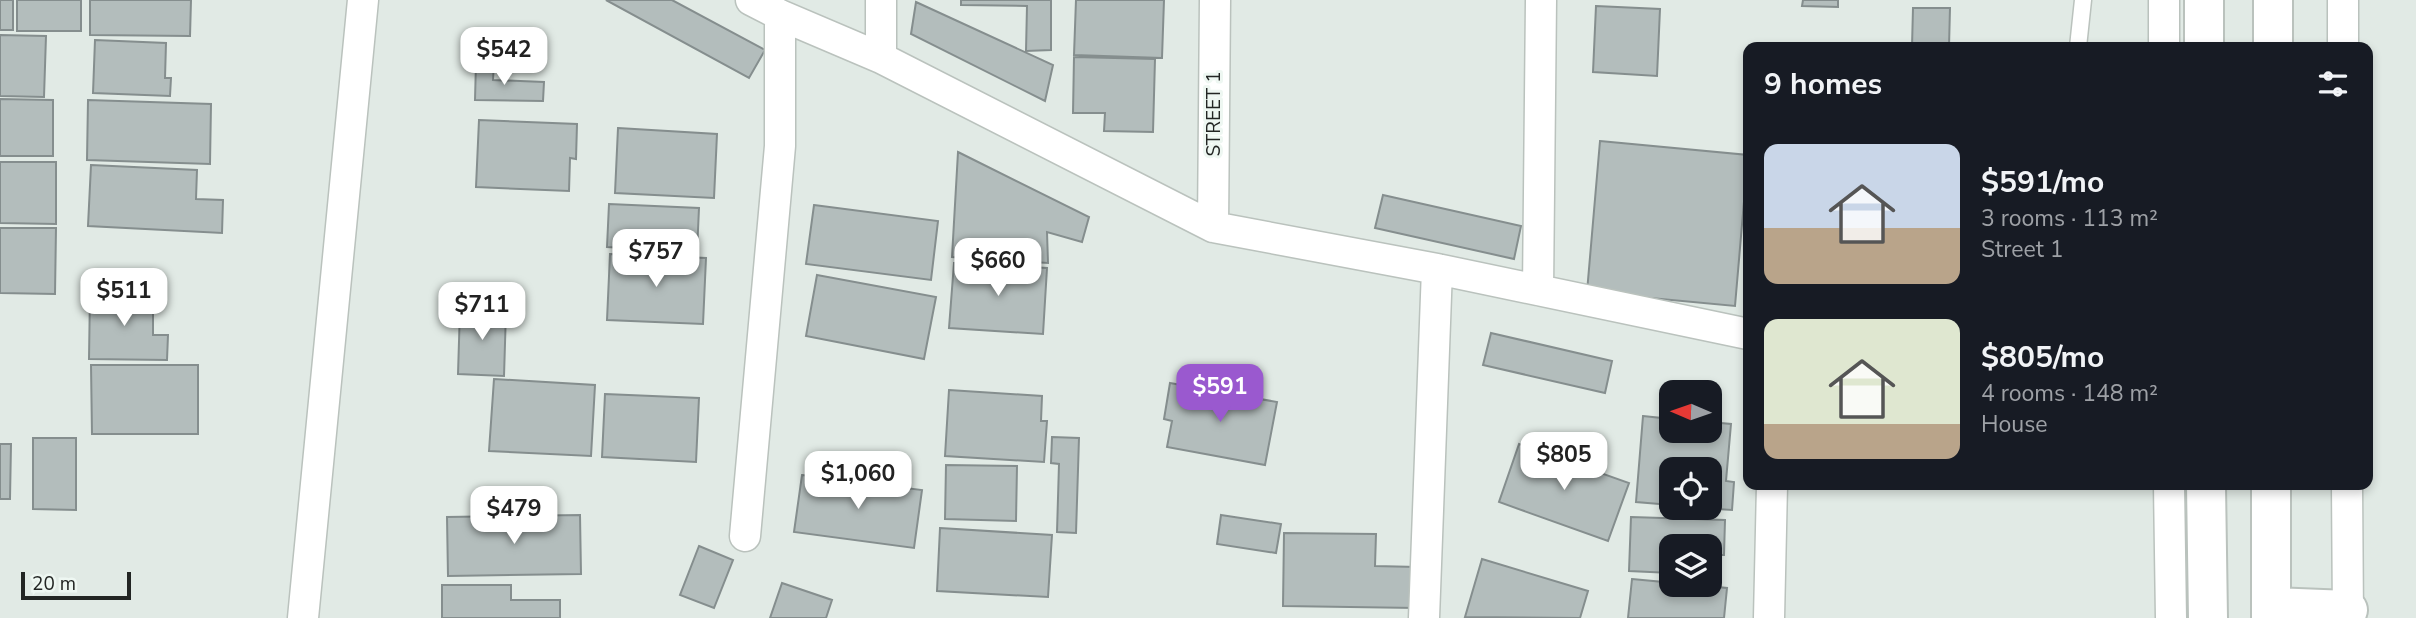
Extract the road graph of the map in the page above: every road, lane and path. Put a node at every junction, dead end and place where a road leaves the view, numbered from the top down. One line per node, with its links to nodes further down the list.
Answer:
1 (363, 0): 30 (street)
2 (751, 0): 11 (street)
3 (881, 0): 17 (street)
4 (1215, 0): 18 (street, STREET 1)
5 (1541, 0): 20 (street)
6 (2083, 0): 12 (lane)
7 (2164, 0): 13 (street)
8 (2204, 0): 14 (highway)
9 (2273, 0): 15 (highway)
10 (2343, 0): 16 (street)
11 (780, 15): 17 (street); 27 (street)
12 (2079, 42)
13 (2165, 42)
14 (2204, 42)
15 (2273, 42)
16 (2343, 42)
17 (881, 58): 18 (street)
18 (1213, 227): 19 (street)
19 (1437, 269): 20 (street); 31 (street)
20 (1538, 290): 21 (street)
21 (1743, 333)
22 (1772, 490): 32 (street)
23 (2169, 490): 33 (street)
24 (2206, 490): 34 (highway)
25 (2271, 490): 28 (highway)
26 (2347, 490): 29 (street)
27 (745, 536)
28 (2271, 613): 29 (highway)
29 (2348, 614)
30 (303, 618)
31 (1424, 618)
32 (1769, 618)
33 (2171, 618)
34 (2208, 618)

